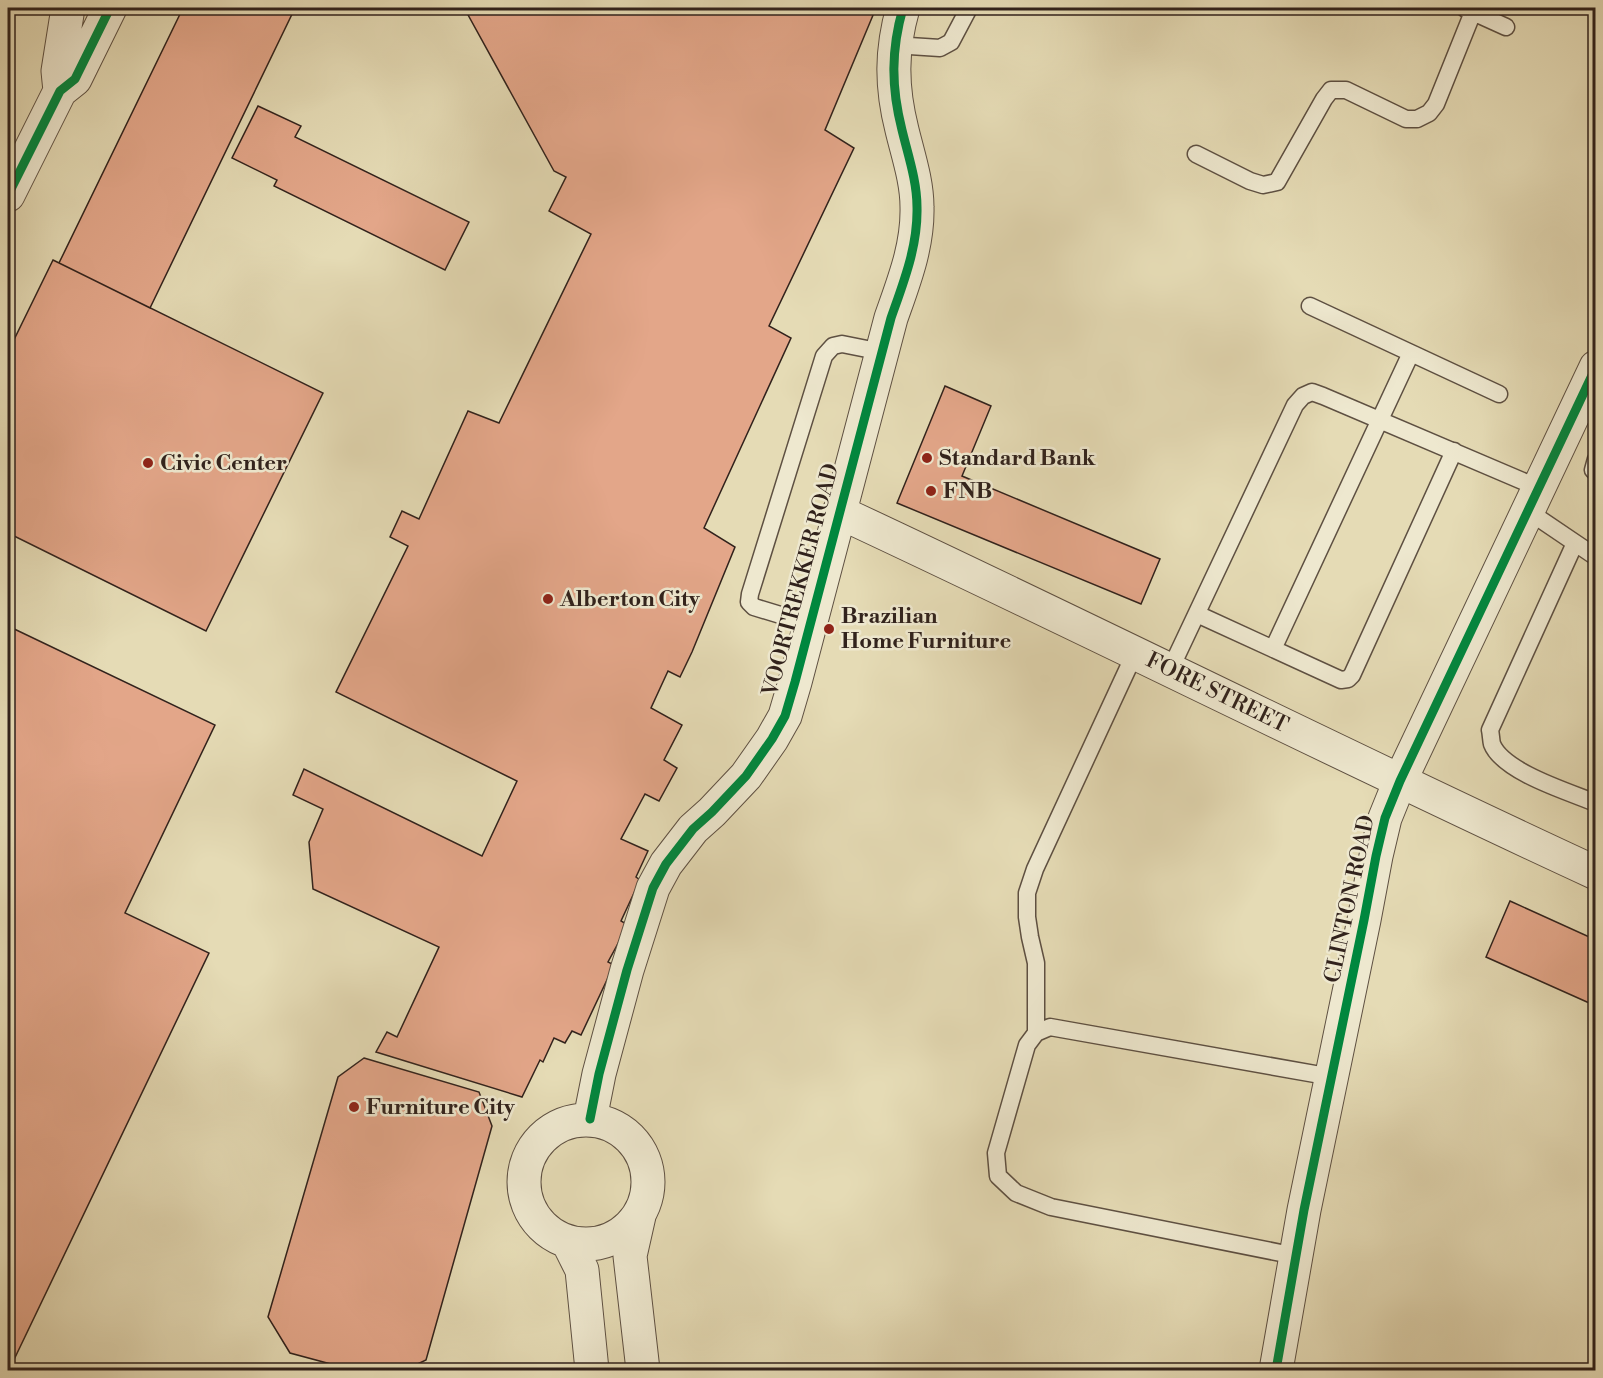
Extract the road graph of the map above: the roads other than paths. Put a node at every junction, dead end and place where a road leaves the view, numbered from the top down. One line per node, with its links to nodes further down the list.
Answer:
1 (68, 8): 8 (street)
2 (110, 8): 8 (street)
3 (903, 8): 7 (street, VOORTREKKER ROAD)
4 (969, 8): 7 (lane)
5 (1469, 10): 6 (lane); 9 (lane)
6 (1506, 27)
7 (894, 45): 12 (street, VOORTREKKER ROAD)
8 (60, 91): 10 (street)
9 (1196, 154)
10 (8, 195)
11 (1310, 306): 13 (lane)
12 (882, 352): 21 (street, VOORTREKKER ROAD); 25 (lane)
13 (1411, 353): 15 (lane); 16 (lane)
14 (1596, 367): 20 (street, CLINTON ROAD)
15 (1498, 394)
16 (1380, 419): 17 (lane); 24 (lane); 26 (lane)
17 (1454, 451): 20 (lane); 26 (lane)
18 (1596, 459): 19 (lane)
19 (1596, 473)
20 (1533, 500): 22 (lane); 29 (street, CLINTON ROAD)
21 (839, 512): 25 (street, VOORTREKKER ROAD); 27 (street, FORE STREET)
22 (1575, 543): 23 (lane); 30 (lane)
23 (1595, 556)
24 (1197, 614): 26 (lane); 28 (lane)
25 (810, 624): 34 (street, VOORTREKKER ROAD)
26 (1273, 649)
27 (1135, 653): 28 (street, FORE STREET); 32 (lane)
28 (1170, 670): 29 (street, FORE STREET)
29 (1400, 781): 31 (street, FORE STREET); 33 (street, CLINTON ROAD)
30 (1596, 803)
31 (1596, 873)
32 (1036, 1033): 33 (lane); 37 (lane)
33 (1332, 1077): 37 (street, CLINTON ROAD)
34 (590, 1119): 35 (street); 36 (street)
35 (639, 1216): 36 (street); 39 (street)
36 (568, 1242): 38 (street)
37 (1296, 1256): 40 (street, CLINTON ROAD)
38 (592, 1371)
39 (643, 1371)
40 (1276, 1371)

